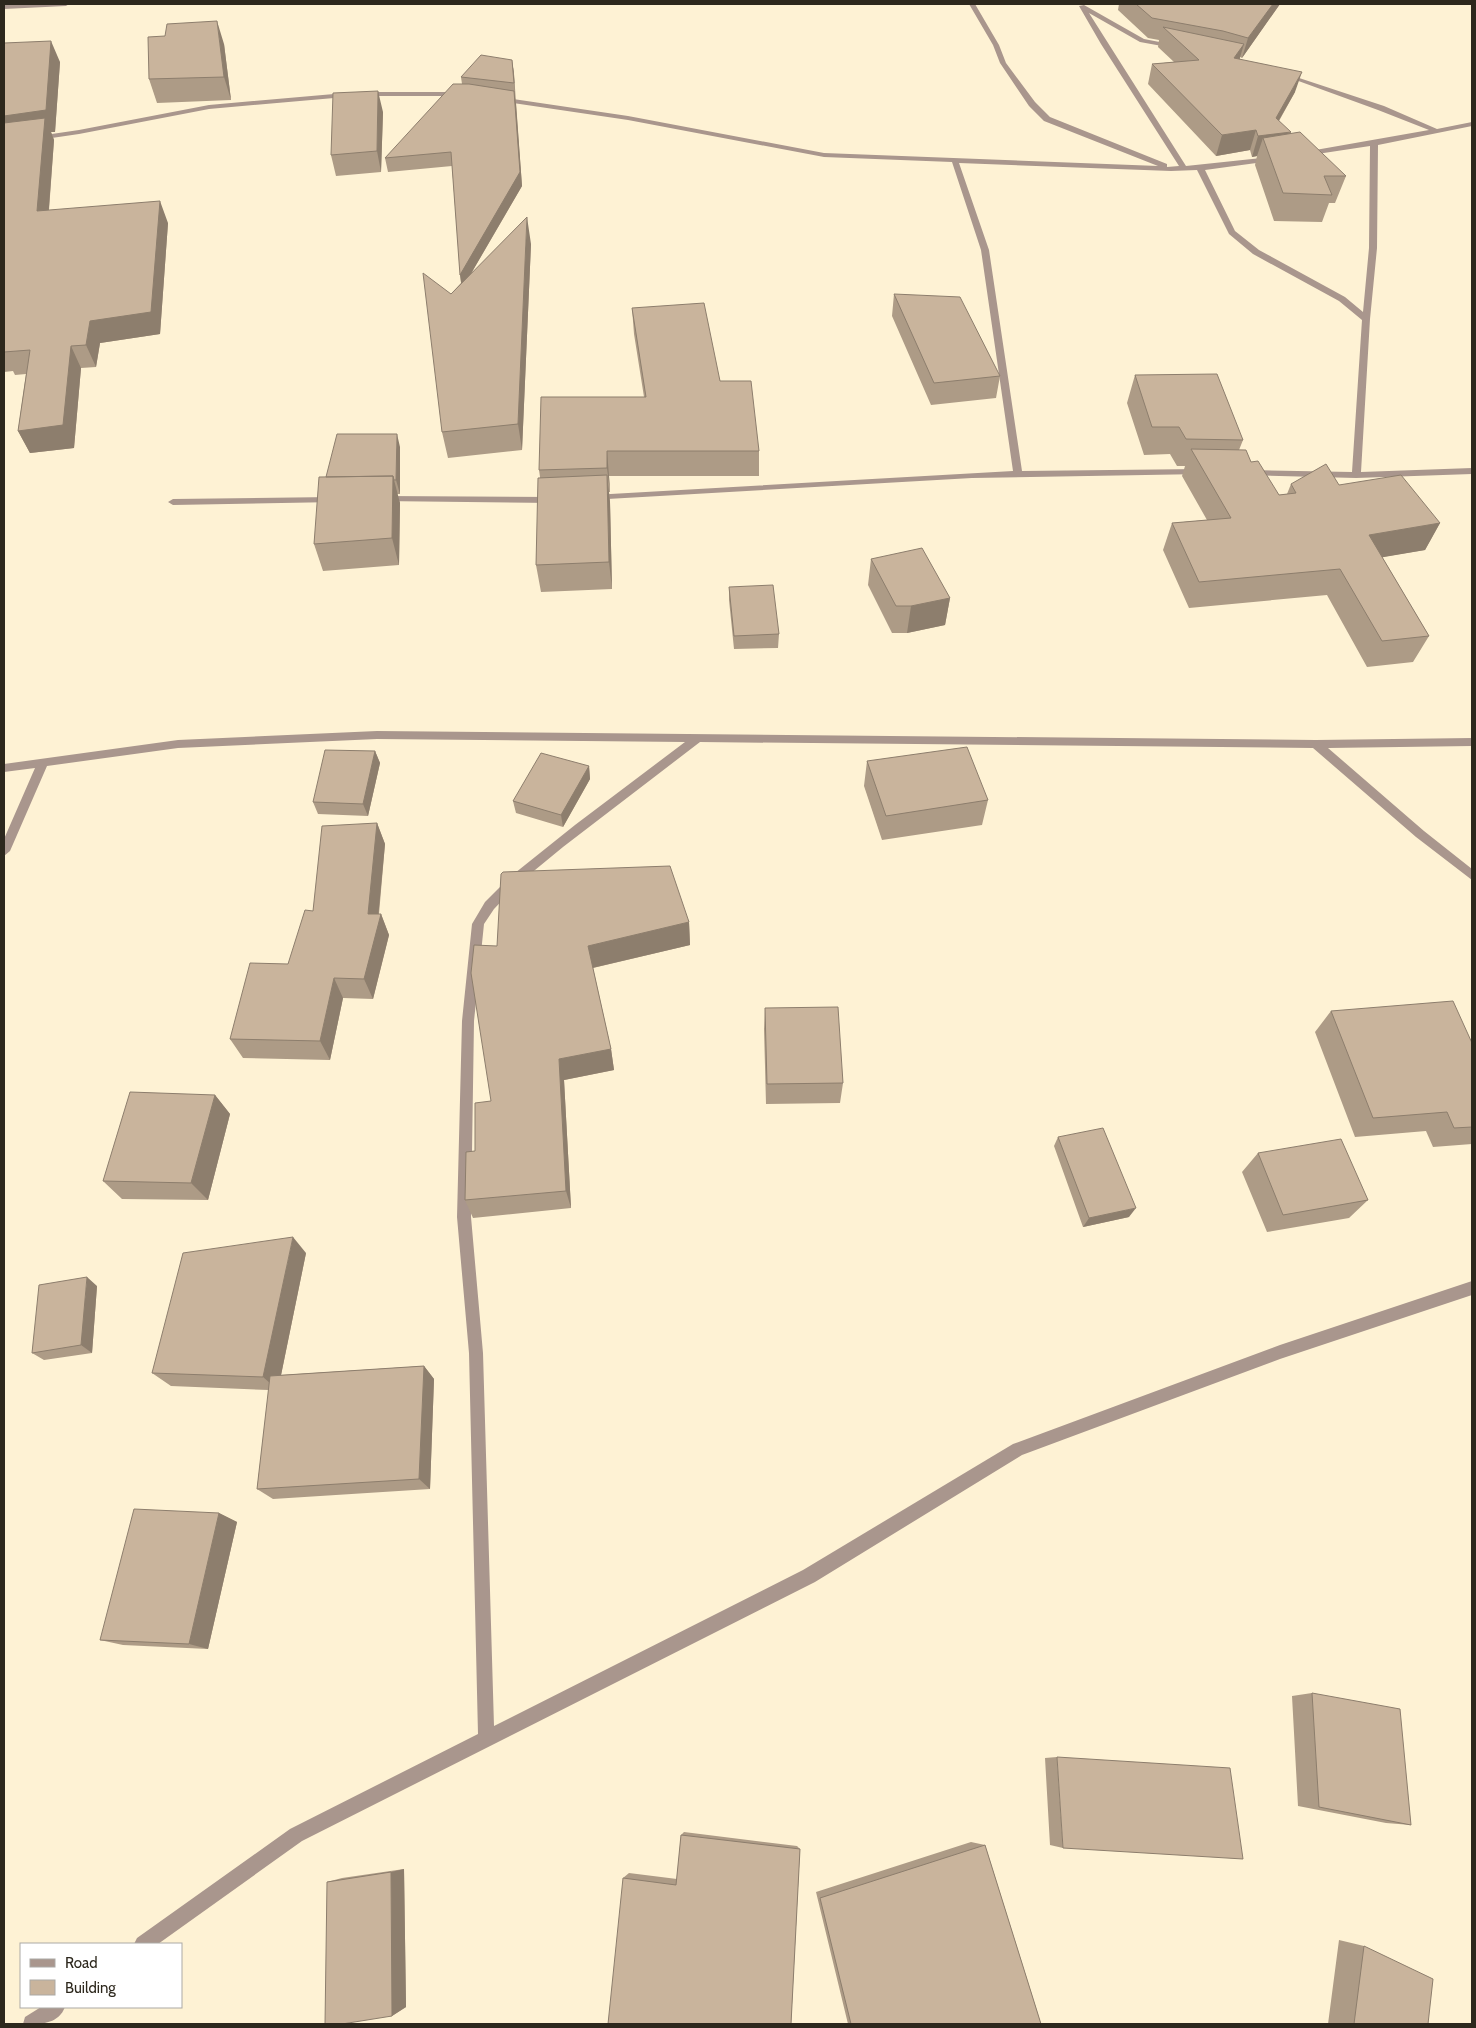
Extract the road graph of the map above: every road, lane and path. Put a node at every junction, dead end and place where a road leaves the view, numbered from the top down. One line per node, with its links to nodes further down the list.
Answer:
1 (66, 4): 4 (street)
2 (972, 4): 18 (street)
3 (1081, 5): 5 (street); 17 (street)
4 (4, 7)
5 (1184, 48)
6 (1278, 73): 10 (street)
7 (471, 94): 11 (street)
8 (490, 97): 15 (street)
9 (1472, 124): 10 (street)
10 (1437, 131): 12 (street)
11 (4, 143)
12 (1374, 143): 13 (street); 19 (street)
13 (1295, 155)
14 (1275, 158): 16 (street)
15 (954, 162): 18 (street); 23 (street)
16 (1200, 168): 17 (street); 19 (street)
17 (1184, 169): 18 (street)
18 (1171, 170)
19 (1366, 320): 24 (street)
20 (1472, 471): 24 (street)
21 (1211, 472): 23 (street)
22 (1240, 472): 24 (street)
23 (1018, 473): 25 (street)
24 (1356, 475)
25 (584, 498)
26 (372, 499): 27 (street)
27 (565, 499)
28 (342, 500): 29 (street)
29 (173, 502)
30 (697, 739): 32 (street); 33 (street); 38 (street)
31 (1472, 742): 32 (street)
32 (1316, 744): 36 (street)
33 (43, 763): 34 (street); 35 (street)
34 (4, 768)
35 (4, 850)
36 (1472, 875)
37 (1472, 1288): 38 (street)
38 (486, 1738): 39 (street)
39 (145, 1943)
40 (55, 2008): 41 (street)
41 (32, 2024)

